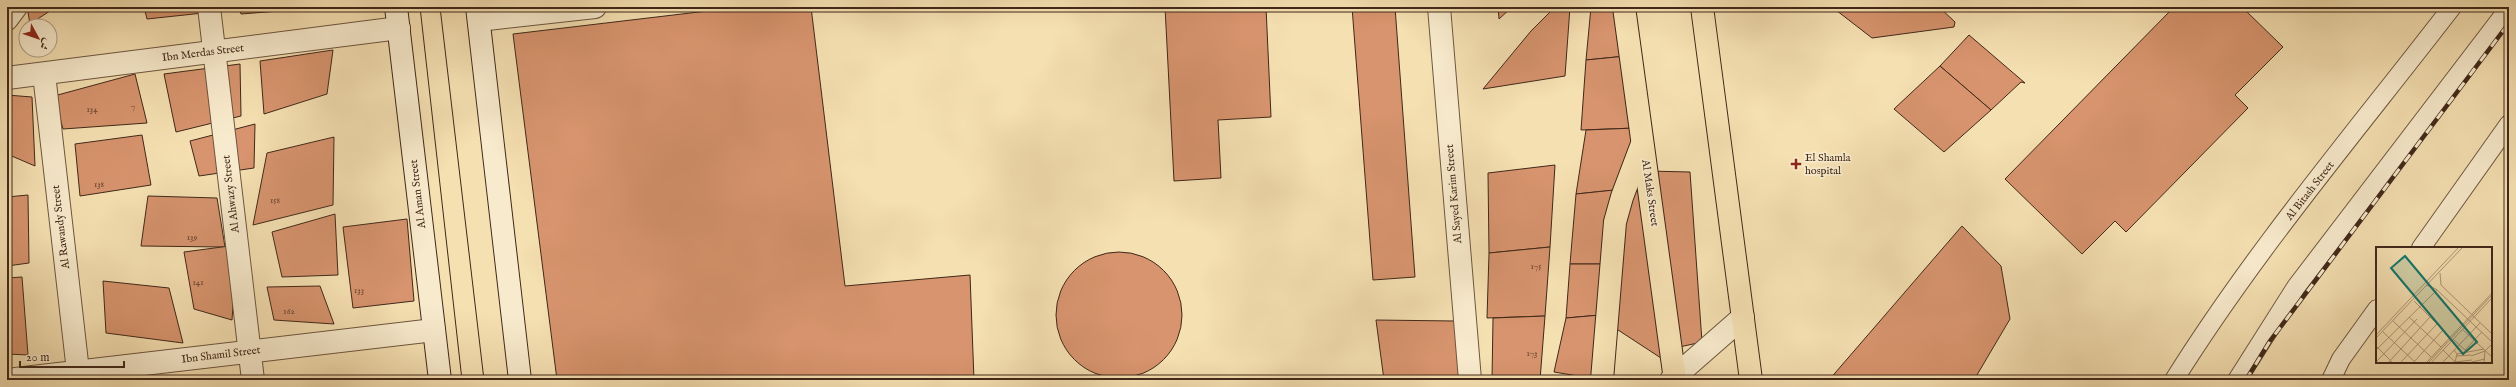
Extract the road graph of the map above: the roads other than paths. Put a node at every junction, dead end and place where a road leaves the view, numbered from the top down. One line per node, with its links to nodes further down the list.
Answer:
1 (16, 7): 11 (street)
2 (209, 7): 13 (street, Al Ahwazy Street)
3 (396, 7): 12 (street, Al Aman Street)
4 (595, 7): 10 (street)
5 (1439, 7): 29 (street, Al Sayed Karim Street)
6 (1624, 7): 17 (main road, Al Maks Street)
7 (1702, 7): 20 (main road)
8 (2452, 7): 32 (lane, Al Bitash Street)
9 (2509, 8): 33 (lane)
10 (478, 13): 28 (street)
11 (7, 19)
12 (399, 28): 13 (street, Ibn Merdas Street); 21 (street, Al Aman Street)
13 (215, 52): 14 (street, Ibn Merdas Street); 22 (street, Al Ahwazy Street)
14 (44, 74): 15 (street, Ibn Merdas Street); 23 (street, Al Rawandy Street)
15 (7, 78)
16 (2509, 124): 18 (lane)
17 (1643, 141): 24 (main road, Al Maks Street); 30 (main road)
18 (2422, 247)
19 (2376, 310): 34 (lane)
20 (1744, 317): 24 (street); 31 (main road)
21 (434, 330): 22 (street, Ibn Shamil Street); 27 (street, Al Aman Street)
22 (250, 352): 23 (street, Ibn Shamil Street); 26 (street, Al Ahwazy Street)
23 (78, 376): 25 (street, Ibn Shamil Street)
24 (1673, 379)
25 (7, 380)
26 (253, 380)
27 (440, 380)
28 (520, 380)
29 (1470, 380)
30 (1602, 380)
31 (1751, 380)
32 (2174, 380)
33 (2237, 380)
34 (2331, 380)

